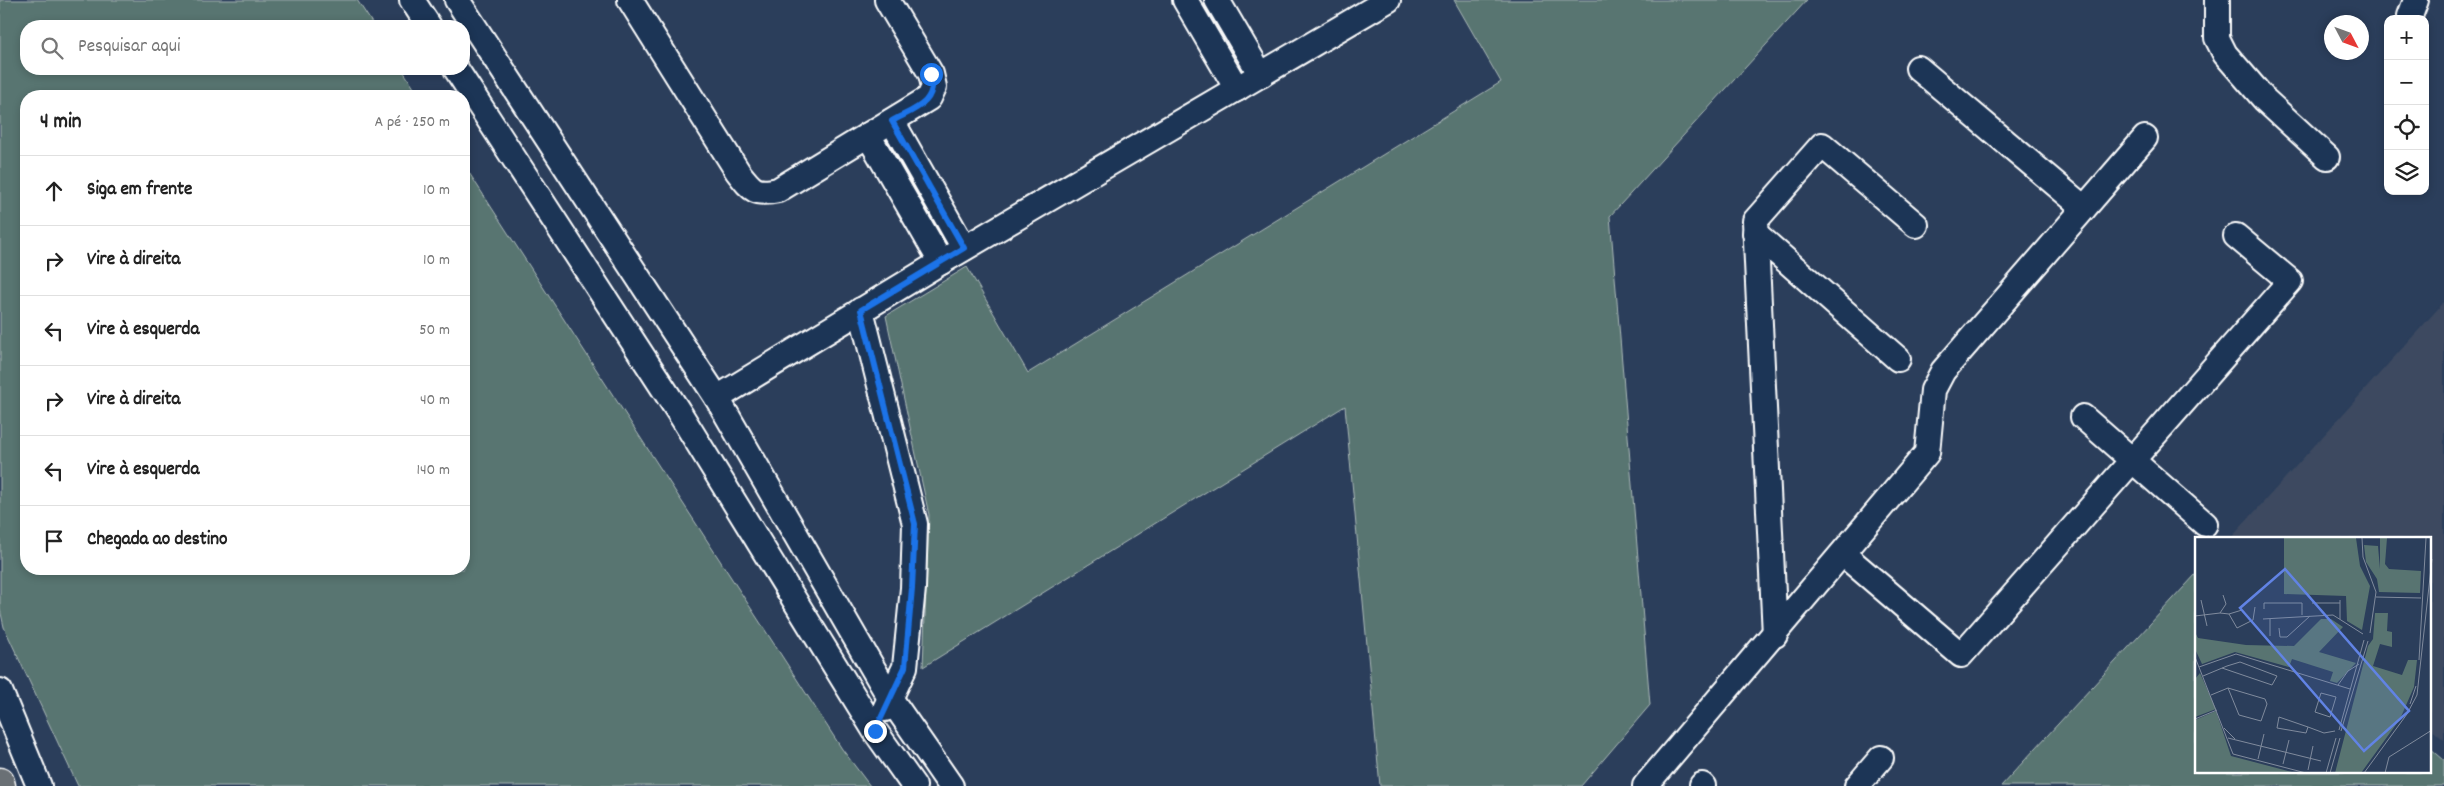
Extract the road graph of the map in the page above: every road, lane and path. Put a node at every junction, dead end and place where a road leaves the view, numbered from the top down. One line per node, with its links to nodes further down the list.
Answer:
1 (412, 0): 9 (street)
2 (457, 0): 28 (street)
3 (630, 0): 17 (street)
4 (887, 0): 16 (street)
5 (1185, 0): 13 (street)
6 (1217, 0): 11 (street)
7 (1388, 0): 11 (street)
8 (2217, 0): 19 (street)
9 (425, 20)
10 (1918, 68): 20 (street)
11 (1261, 74): 13 (street)
12 (460, 75): 14 (street)
13 (1237, 89): 24 (street)
14 (470, 90)
15 (470, 91): 36 (street)
16 (892, 121): 17 (street); 24 (street)
17 (868, 135): 25 (street)
18 (2145, 138): 20 (street)
19 (2327, 158)
20 (2084, 208): 32 (street)
21 (1916, 225): 22 (street)
22 (1755, 233): 27 (street); 33 (street)
23 (2236, 236): 30 (street)
24 (964, 248): 25 (street)
25 (941, 262): 26 (street)
26 (861, 310): 28 (street); 35 (street)
27 (1898, 359)
28 (716, 398): 35 (street)
29 (2083, 417): 30 (street)
30 (2131, 459): 31 (street); 32 (street)
31 (2205, 524)
32 (1843, 554): 33 (street)
33 (1774, 635): 43 (street)
34 (0, 691): 40 (street)
35 (890, 698): 36 (street); 42 (street)
36 (875, 731): 41 (street)
37 (1881, 758): 44 (street)
38 (0, 782): 39 (highway)
39 (1, 786)
40 (39, 786)
41 (914, 786)
42 (951, 786)
43 (1645, 786)
44 (1857, 786)

